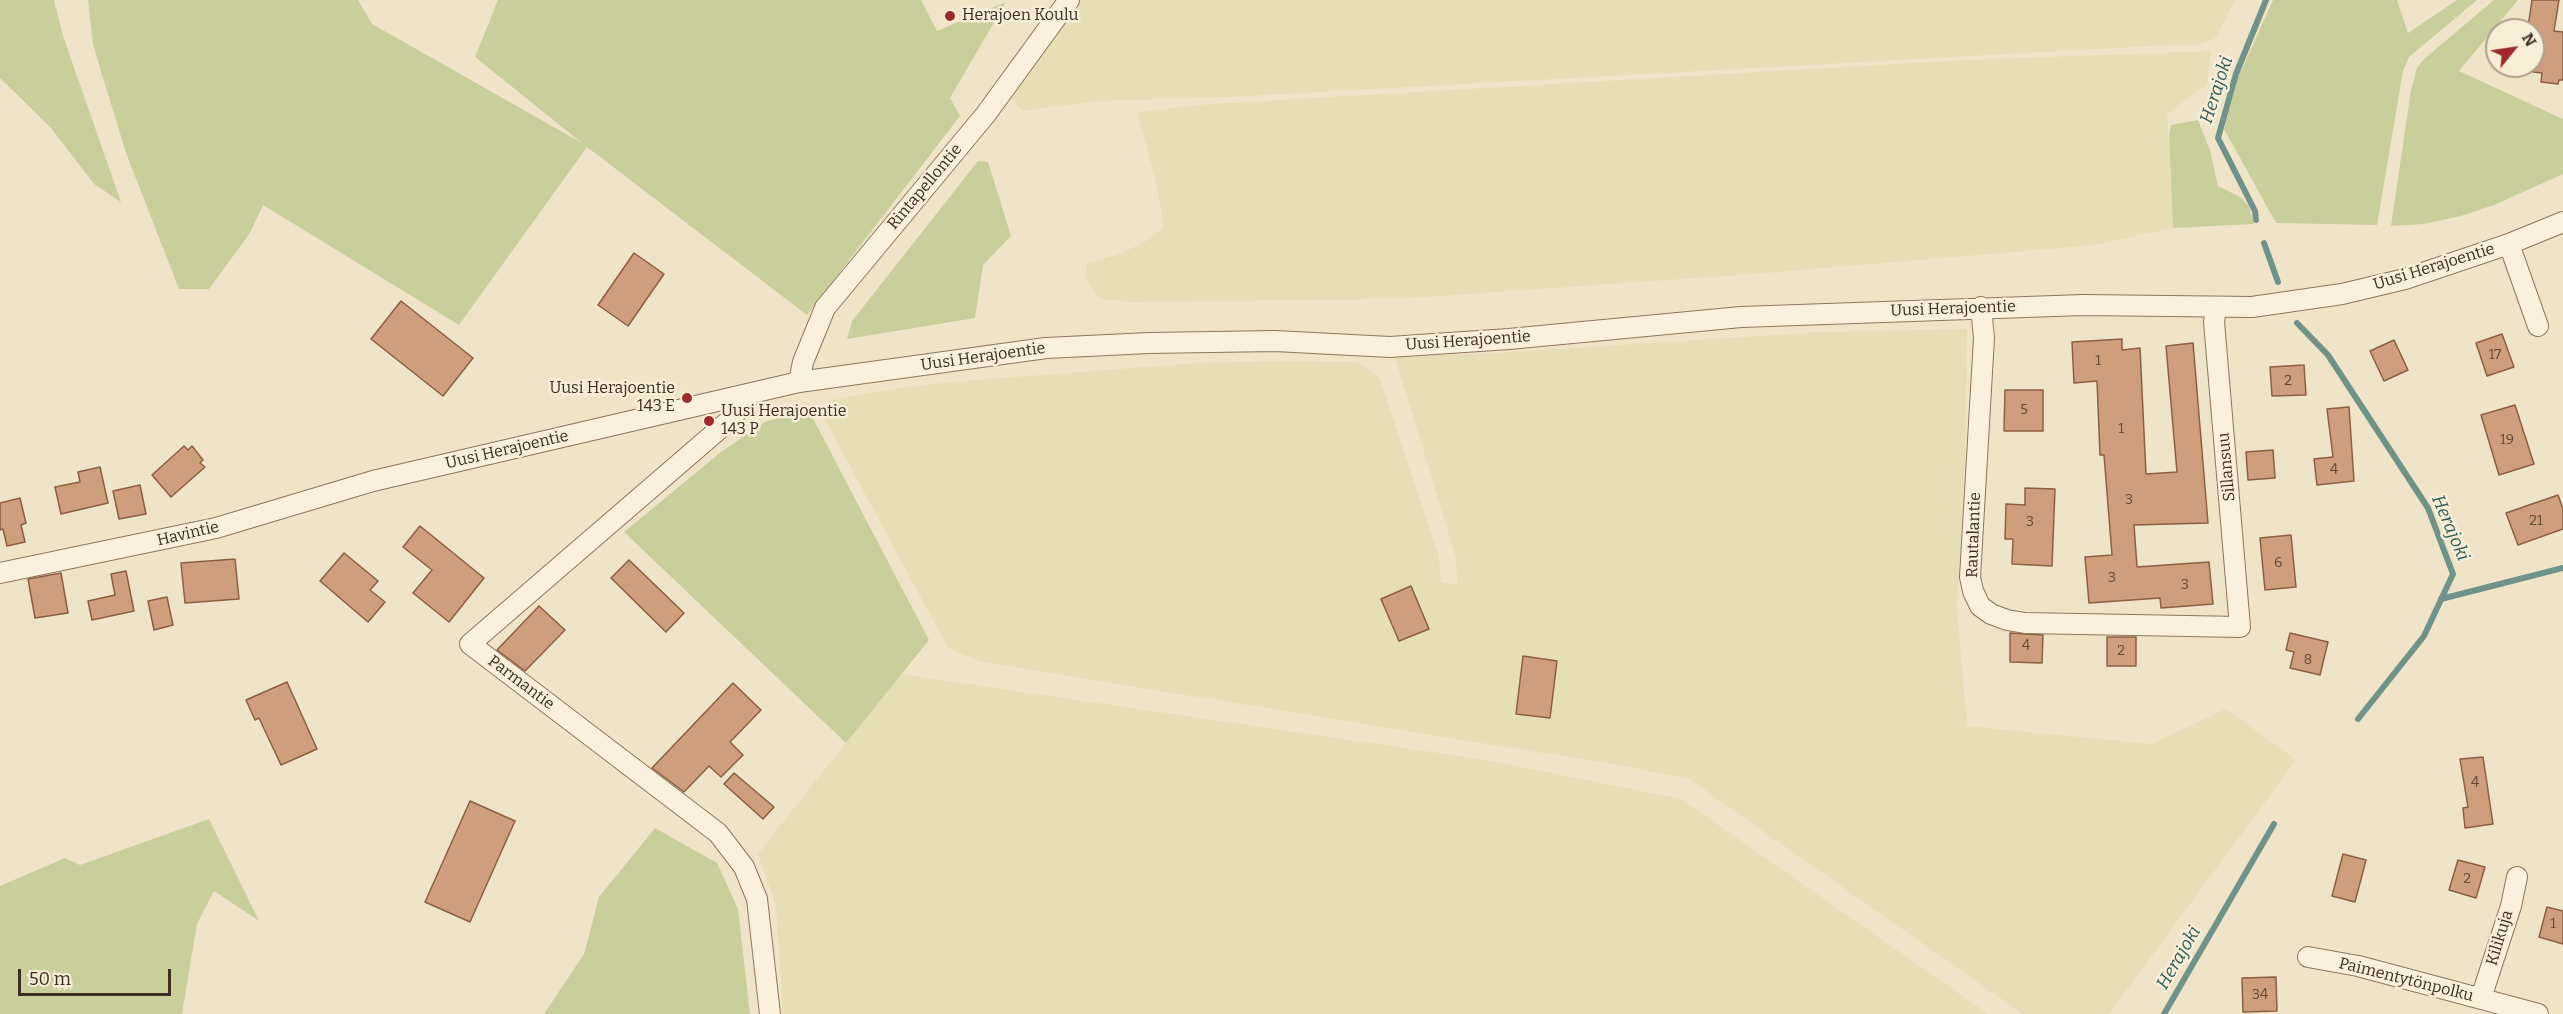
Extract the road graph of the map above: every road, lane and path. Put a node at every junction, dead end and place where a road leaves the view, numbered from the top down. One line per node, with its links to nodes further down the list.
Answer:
1 (1069, 0): 7 (street, Rintapellontie)
2 (2563, 222): 3 (street, Uusi Herajoentie)
3 (2509, 244): 4 (street, Uusi Herajoentie); 6 (street)
4 (2216, 307): 5 (street, Uusi Herajoentie); 11 (street, Sillansuu)
5 (1981, 308): 7 (street, Uusi Herajoentie); 11 (street, Rautalantie)
6 (2538, 326)
7 (799, 382): 8 (street, Uusi Herajoentie)
8 (751, 394): 9 (street, Uusi Herajoentie); 15 (street, Parmantie)
9 (373, 481): 10 (street, Havintie)
10 (0, 573)
11 (2240, 627)
12 (2517, 876): 14 (street, Kilikuja)
13 (2308, 957): 14 (street, Paimentytönpolku)
14 (2481, 998): 16 (street, Paimentytönpolku)
15 (770, 1014)
16 (2538, 1014)

